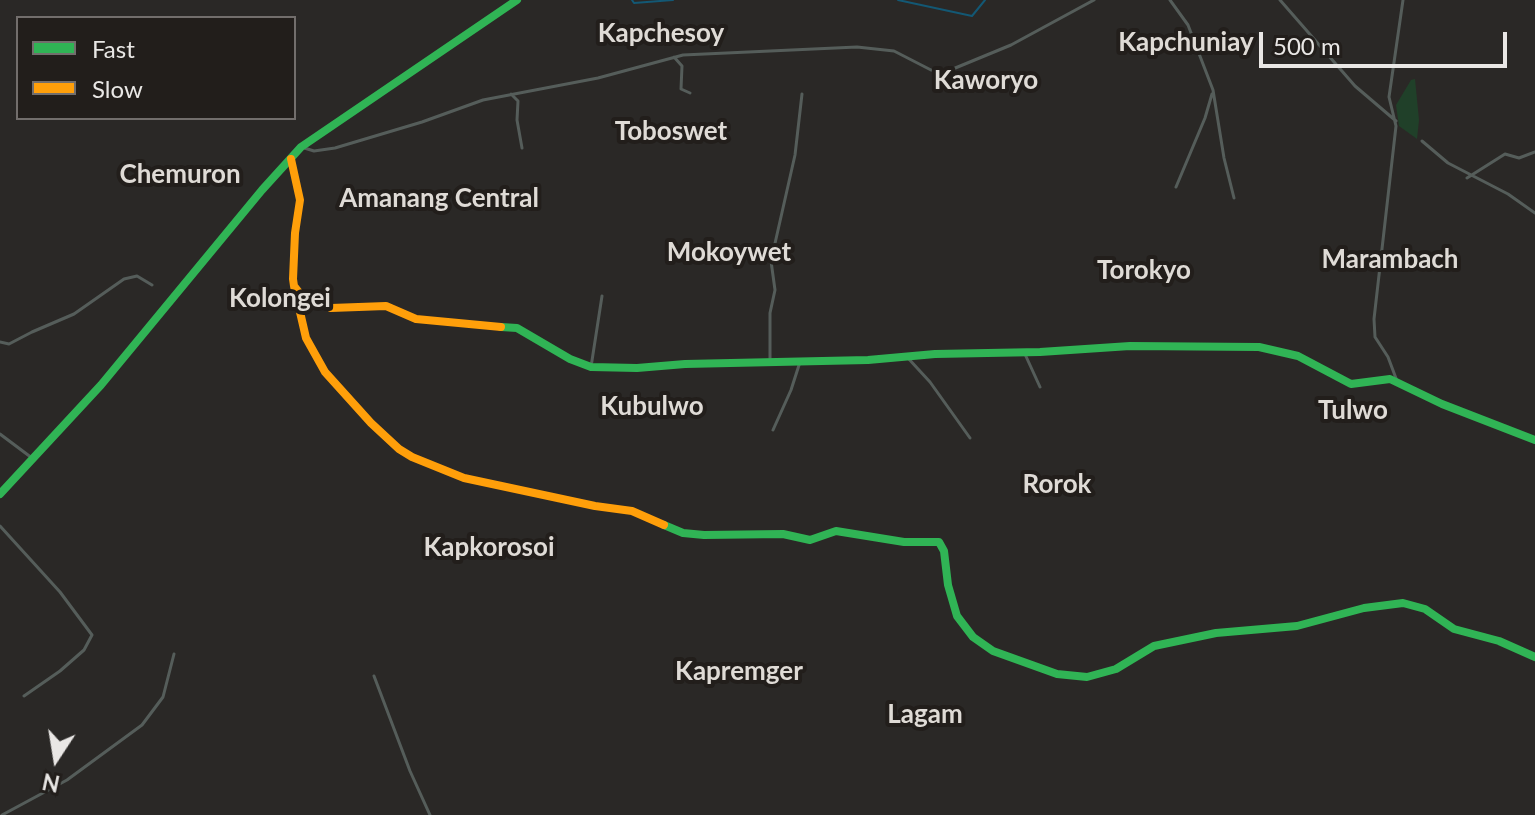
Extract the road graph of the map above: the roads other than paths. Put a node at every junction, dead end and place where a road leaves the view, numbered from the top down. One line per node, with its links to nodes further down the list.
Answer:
1 (517, 0): 13 (street)
2 (1094, 0): 6 (street)
3 (1170, 0): 7 (street)
4 (1280, 0): 11 (street)
5 (1403, 0): 11 (street)
6 (674, 57): 8 (street); 9 (street)
7 (1213, 90): 19 (street); 20 (street)
8 (690, 93)
9 (511, 94): 13 (street); 14 (street)
10 (802, 94): 29 (street)
11 (1396, 121): 31 (street)
12 (1422, 141): 17 (street)
13 (301, 147): 16 (street)
14 (522, 148)
15 (1535, 152): 17 (street)
16 (291, 159): 23 (street); 37 (street)
17 (1472, 176): 18 (street); 21 (street)
18 (1467, 178)
19 (1176, 187)
20 (1234, 198)
21 (1535, 213)
22 (152, 285): 25 (street)
23 (294, 286): 30 (street); 43 (street)
24 (602, 296): 30 (street)
25 (0, 342)
26 (1024, 352): 27 (street); 31 (street); 32 (street)
27 (907, 357): 28 (street); 35 (street)
28 (800, 362): 29 (street); 33 (street)
29 (770, 363): 30 (street)
30 (591, 367)
31 (1397, 381): 36 (street)
32 (1040, 387)
33 (773, 430)
34 (0, 434): 37 (street)
35 (970, 438)
36 (1535, 440)
37 (34, 460): 39 (street)
38 (0, 479): 39 (street)
39 (8, 486): 40 (street)
40 (0, 494)
41 (0, 526): 45 (street)
42 (174, 654): 46 (street)
43 (1535, 657)
44 (374, 676): 47 (street)
45 (24, 696)
46 (2, 815)
47 (430, 815)

